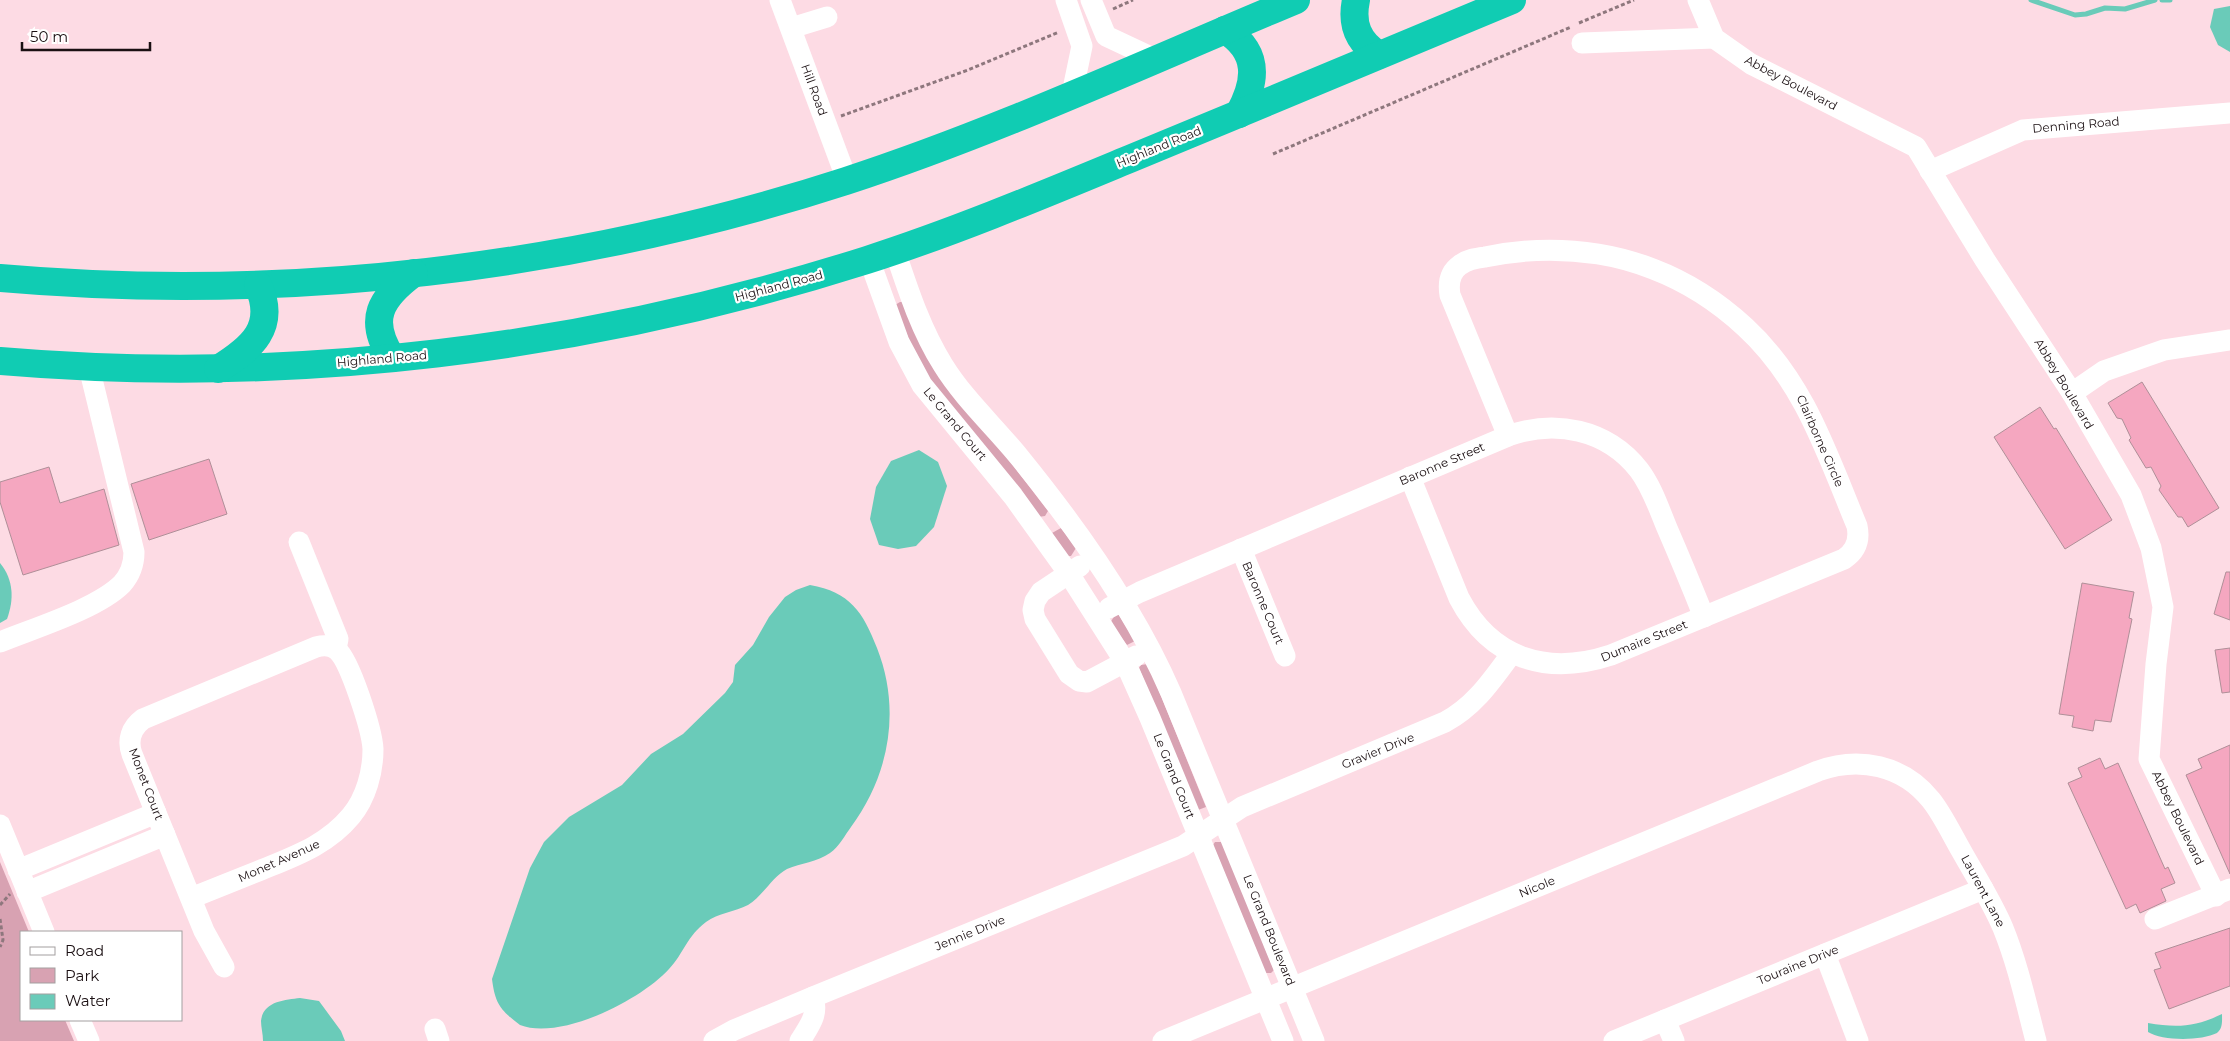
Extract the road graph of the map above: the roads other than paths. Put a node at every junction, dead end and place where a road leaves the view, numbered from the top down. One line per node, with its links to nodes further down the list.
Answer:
1 (780, 0): 9 (street, Hill Road)
2 (1066, 0): 15 (street)
3 (1296, 0): 10 (highway)
4 (1356, 0): 13 (highway)
5 (1512, 0): 13 (highway, Highland Road)
6 (1698, 0): 11 (street)
7 (1099, 6): 14 (street)
8 (826, 17): 9 (street)
9 (791, 28): 19 (street, Hill Road)
10 (1225, 30): 14 (highway); 17 (highway)
11 (1714, 38): 12 (street); 18 (street, Abbey Boulevard)
12 (1582, 43)
13 (1379, 55): 17 (highway, Highland Road)
14 (1155, 59): 15 (highway)
15 (1072, 94): 19 (highway)
16 (2230, 113): 18 (street, Denning Road)
17 (1238, 114): 20 (highway, Highland Road)
18 (1930, 171): 30 (street, Abbey Boulevard)
19 (847, 180): 22 (highway)
20 (895, 251): 21 (highway, Highland Road); 33 (street)
21 (869, 259): 26 (highway, Highland Road); 34 (street, Le Grand Court)
22 (414, 273): 24 (highway); 26 (highway)
23 (0, 278): 24 (highway)
24 (258, 285): 29 (highway)
25 (2230, 340): 30 (street)
26 (392, 358): 29 (highway, Highland Road)
27 (0, 361): 28 (highway, Highland Road)
28 (89, 367): 29 (highway, Highland Road); 43 (street)
29 (218, 369)
30 (2072, 393): 58 (street, Abbey Boulevard)
31 (1508, 436): 32 (street, Baronne Street); 37 (street, Clairborne Circle); 42 (street, Baronne Street)
32 (1410, 477): 36 (street, Baronne Street); 46 (street, Dumaire Street)
33 (1062, 514): 34 (street); 38 (street)
34 (1038, 531): 39 (street, Le Grand Court)
35 (299, 542): 45 (street)
36 (1241, 549): 40 (street, Baronne Street); 47 (street, Baronne Court)
37 (1851, 553): 42 (street, Dumaire Street)
38 (1093, 558): 39 (street); 40 (street)
39 (1069, 574): 41 (street, Le Grand Court); 48 (street)
40 (1122, 600): 41 (street, Baronne Street); 44 (street)
41 (1097, 616): 48 (street, Le Grand Court)
42 (1704, 617): 46 (street, Dumaire Street)
43 (0, 642)
44 (1150, 648): 48 (street); 51 (street)
45 (336, 649): 50 (street, Monet Court); 59 (street, Monet Avenue)
46 (1512, 653): 51 (street, Gravier Drive)
47 (1285, 656)
48 (1125, 662): 54 (street, Le Grand Court)
49 (1913, 782): 56 (street, Laurent Lane); 64 (street, Nicole)
50 (156, 813): 53 (street, Monet Court); 55 (street)
51 (1223, 819): 54 (street, Jennie Drive); 64 (street, Le Grand Boulevard)
52 (0, 825): 55 (street)
53 (165, 835): 57 (street); 59 (street)
54 (1198, 836): 65 (street, Jennie Drive); 66 (street)
55 (18, 870): 57 (street)
56 (1983, 889): 62 (street, Touraine Drive); 78 (street, Laurent Lane)
57 (27, 892): 61 (street)
58 (2223, 893): 60 (street)
59 (191, 898): 63 (street)
60 (2155, 920)
61 (44, 931)
62 (1825, 954): 67 (street, Touraine Drive); 77 (street)
63 (224, 967)
64 (1292, 988): 66 (street, Nicole); 74 (street, Le Grand Boulevard)
65 (814, 997): 70 (street, Jennie Drive); 71 (street)
66 (1266, 999): 72 (street, Nicole); 73 (street)
67 (1665, 1020): 75 (street, Touraine Drive); 76 (street)
68 (80, 1021): 69 (street)
69 (89, 1041)
70 (714, 1041)
71 (800, 1041)
72 (1163, 1041)
73 (1283, 1041)
74 (1314, 1041)
75 (1614, 1041)
76 (1674, 1041)
77 (1858, 1041)
78 (2036, 1041)

